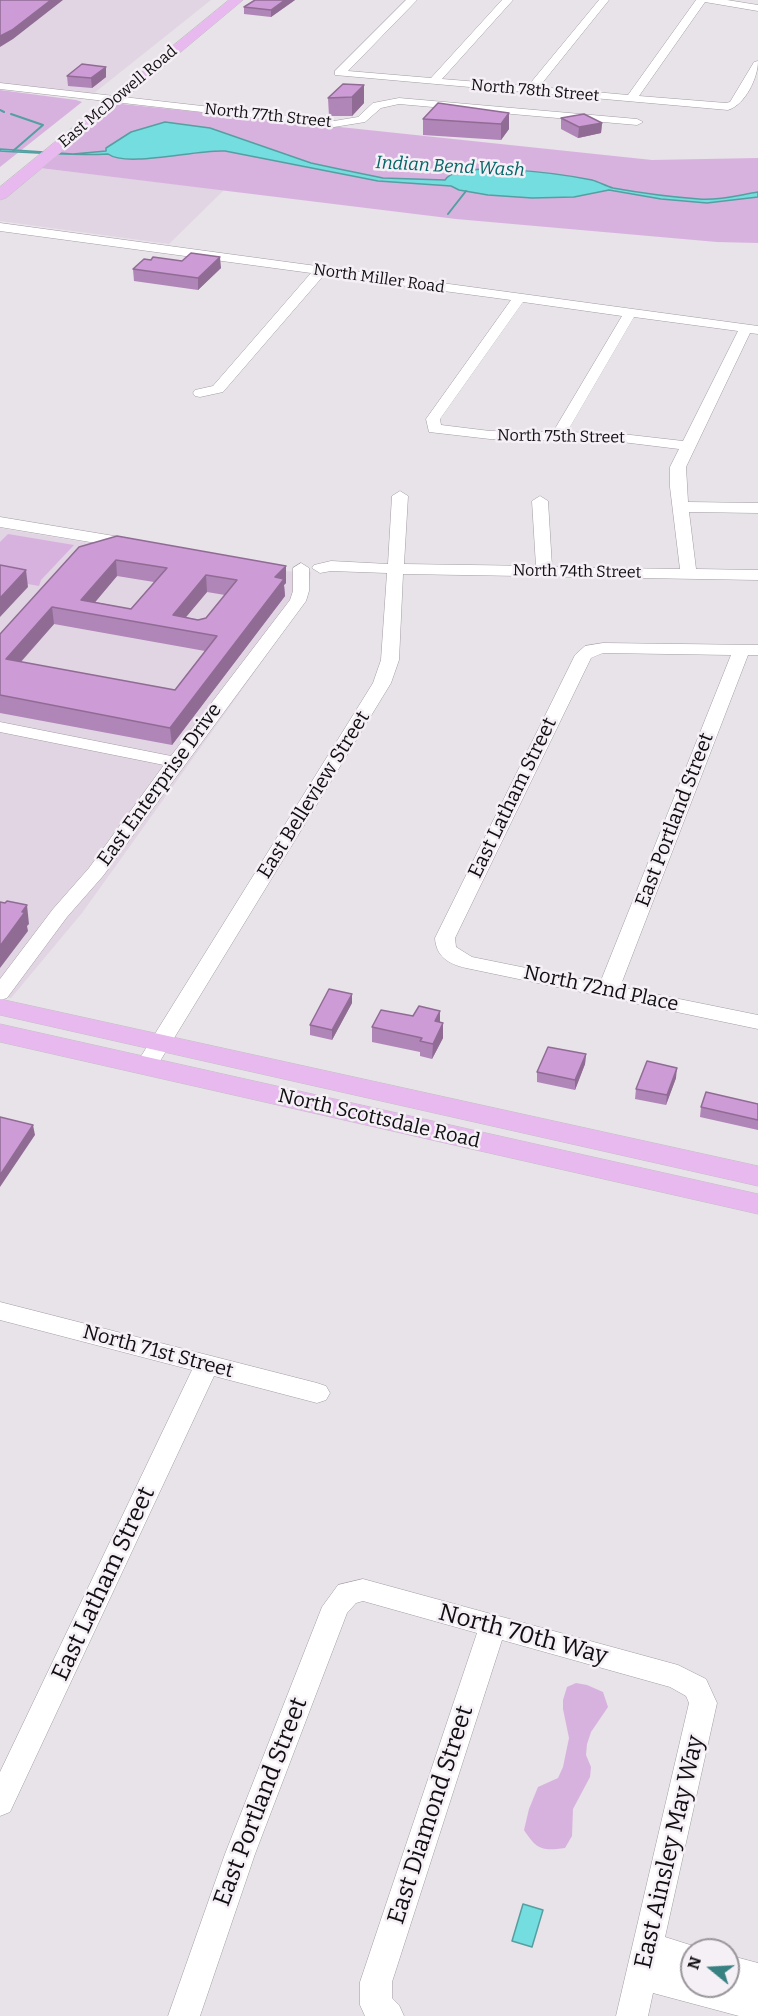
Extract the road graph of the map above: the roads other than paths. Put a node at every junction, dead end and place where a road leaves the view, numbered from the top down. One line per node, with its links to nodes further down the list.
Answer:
1 (219, 0): 15 (main road, East McDowell Road)
2 (237, 0): 17 (main road, East McDowell Road)
3 (408, 0): 10 (street, North 78th Street)
4 (508, 0): 10 (street)
5 (604, 0): 12 (street)
6 (701, 0): 16 (street)
7 (708, 0): 8 (street)
8 (758, 8)
9 (758, 64): 13 (street)
10 (433, 82): 12 (street, North 78th Street)
11 (0, 86): 15 (street, North 77th Street)
12 (531, 90): 16 (street, North 78th Street)
13 (742, 90): 14 (street); 16 (street, North 78th Street)
14 (758, 92)
15 (98, 98): 17 (street, North 77th Street); 19 (main road, East McDowell Road)
16 (631, 99)
17 (114, 100): 18 (street, North 77th Street); 20 (main road, East McDowell Road)
18 (637, 122)
19 (0, 178)
20 (0, 195)
21 (0, 227): 22 (street, North Miller Road)
22 (320, 271): 23 (street, North Miller Road); 26 (street)
23 (519, 298): 24 (street, North Miller Road); 27 (street, North 75th Street)
24 (630, 313): 25 (street, North Miller Road); 27 (street)
25 (752, 329): 28 (street)
26 (200, 393)
27 (557, 437): 28 (street, North 75th Street)
28 (687, 446): 31 (street)
29 (400, 496): 37 (street, East Belleview Street)
30 (540, 501): 38 (street)
31 (681, 507): 32 (street); 39 (street)
32 (758, 508)
33 (0, 522): 34 (street)
34 (147, 547)
35 (280, 567): 36 (street, North 74th Street)
36 (310, 568): 37 (street, North 74th Street); 43 (street, East Enterprise Drive)
37 (396, 569): 38 (street, North 74th Street); 50 (street, East Belleview Street)
38 (544, 572): 39 (street, North 74th Street)
39 (689, 574): 40 (street, North 74th Street)
40 (758, 575)
41 (749, 650): 44 (street, East Latham Street); 45 (street, East Portland Street)
42 (0, 728): 43 (street)
43 (176, 762): 46 (street, East Enterprise Drive)
44 (446, 950): 45 (street, North 72nd Place)
45 (608, 990): 48 (street, North 72nd Place)
46 (0, 993)
47 (0, 1007): 50 (main road, North Scottsdale Road)
48 (758, 1022)
49 (0, 1033): 50 (main road, North Scottsdale Road)
50 (153, 1055): 51 (main road, North Scottsdale Road); 52 (main road, North Scottsdale Road)
51 (758, 1176)
52 (758, 1204)
53 (3, 1317): 54 (street, North 71st Street)
54 (207, 1365): 55 (street, North 71st Street); 59 (street, East Latham Street)
55 (317, 1393)
56 (348, 1593): 57 (street, North 70th Way); 68 (street, East Portland Street)
57 (492, 1628): 58 (street, North 70th Way); 67 (street, East Diamond Street)
58 (696, 1688): 61 (street, East Ainsley May Way)
59 (0, 1803)
60 (680, 1960): 61 (street)
61 (646, 1961): 63 (street); 69 (street, East Ainsley May Way)
62 (740, 1973): 64 (street)
63 (680, 1978)
64 (758, 1978)
65 (732, 1998): 66 (street)
66 (758, 2006)
67 (382, 2010)
68 (184, 2016)
69 (632, 2016)

